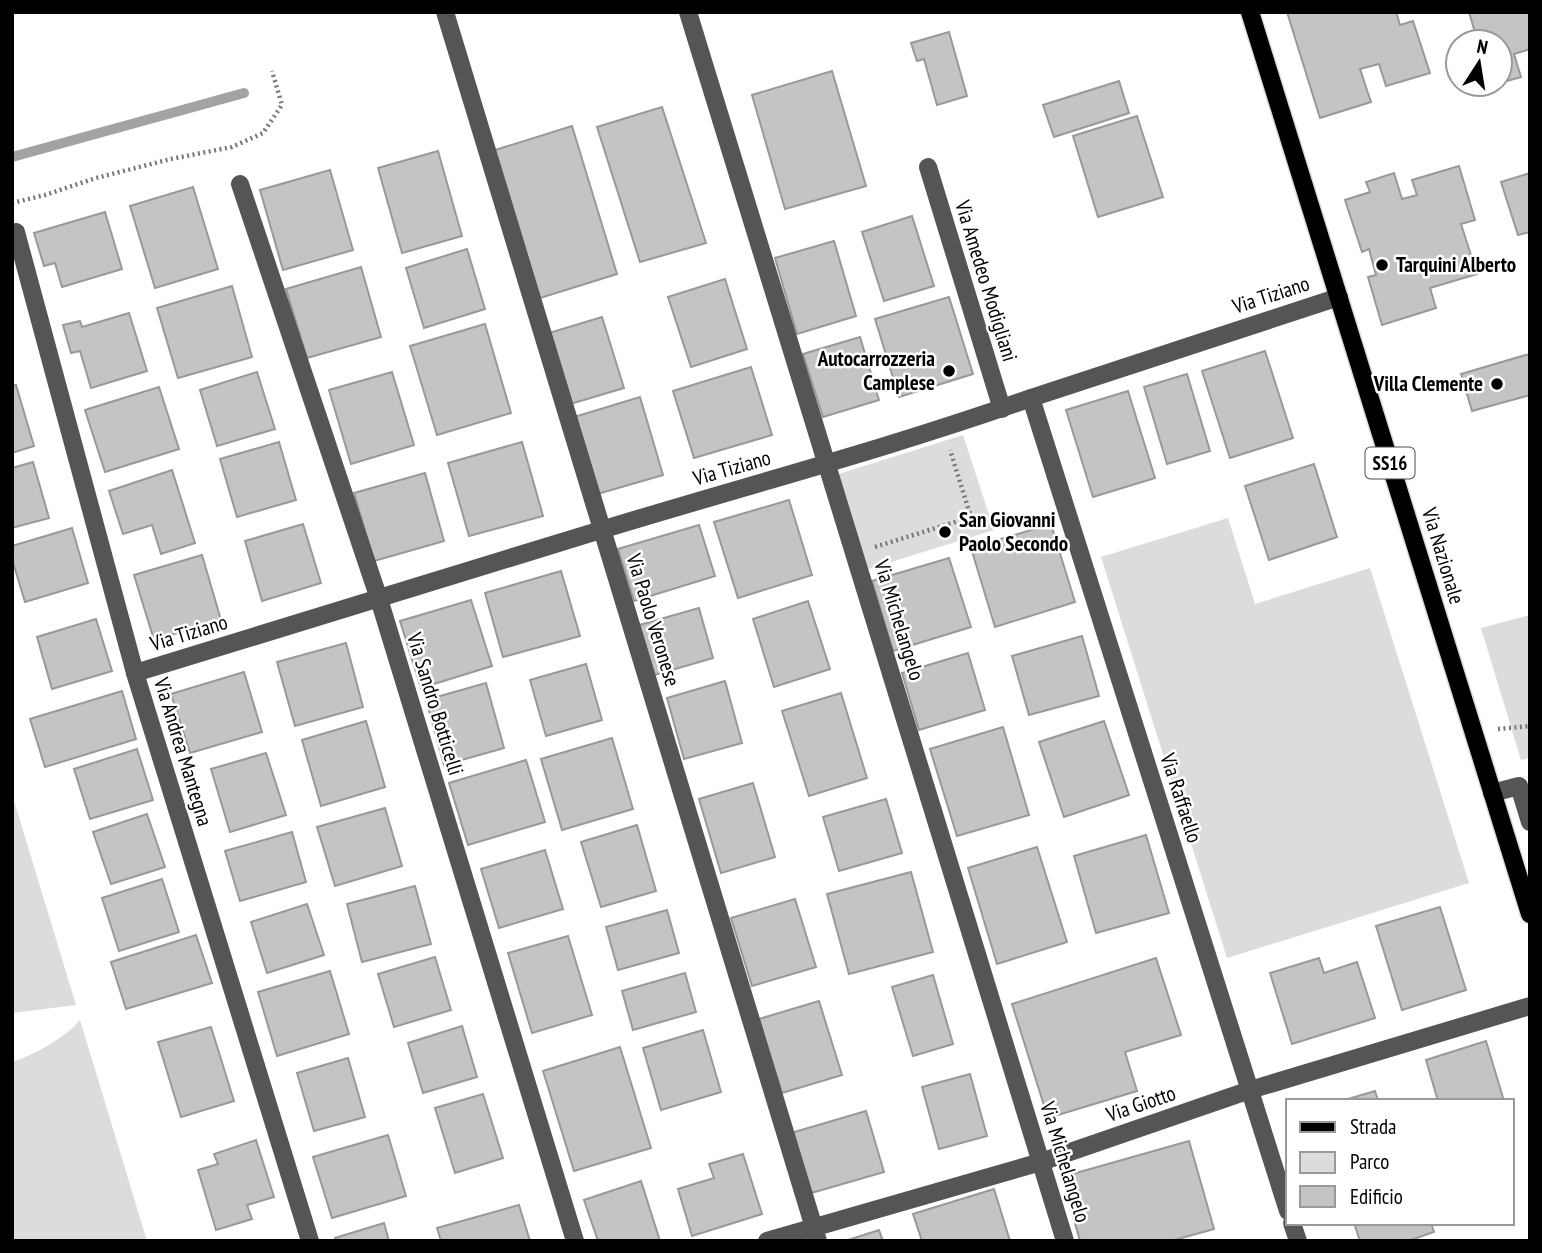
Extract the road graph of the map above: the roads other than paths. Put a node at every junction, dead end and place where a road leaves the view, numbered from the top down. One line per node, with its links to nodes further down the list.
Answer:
1 (444, 12): 11 (street, Via Paolo Veronese)
2 (688, 12): 10 (street, Via Michelangelo)
3 (1250, 12): 7 (main road, Via Nazionale / SS16)
4 (928, 167): 9 (street, Via Amedeo Modigliani)
5 (240, 184): 12 (street, Via Sandro Botticelli)
6 (16, 232): 13 (street, Via Andrea Mantegna)
7 (1339, 296): 8 (street, Via Tiziano); 15 (main road, Via Nazionale / SS16)
8 (1031, 398): 9 (street, Via Tiziano); 19 (street, Via Raffaello)
9 (1002, 408): 10 (street, Via Tiziano)
10 (827, 464): 11 (street, Via Tiziano); 20 (street, Via Michelangelo)
11 (602, 529): 12 (street, Via Tiziano); 22 (street, Via Paolo Veronese)
12 (379, 599): 13 (street, Via Tiziano); 24 (street, Via Sandro Botticelli)
13 (135, 673): 23 (street, Via Andrea Mantegna)
14 (1524, 784): 15 (street); 16 (street)
15 (1492, 793): 17 (main road, Via Nazionale / SS16)
16 (1530, 822)
17 (1530, 914)
18 (1530, 1006): 19 (street, Via Giotto)
19 (1250, 1090): 20 (street, Via Giotto); 21 (street, Via Raffaello)
20 (1041, 1162): 22 (street, Via Giotto); 26 (street, Via Michelangelo)
21 (1286, 1206)
22 (816, 1234): 25 (street, Via Giotto)
23 (310, 1241)
24 (575, 1241)
25 (766, 1241)
26 (1065, 1241)

